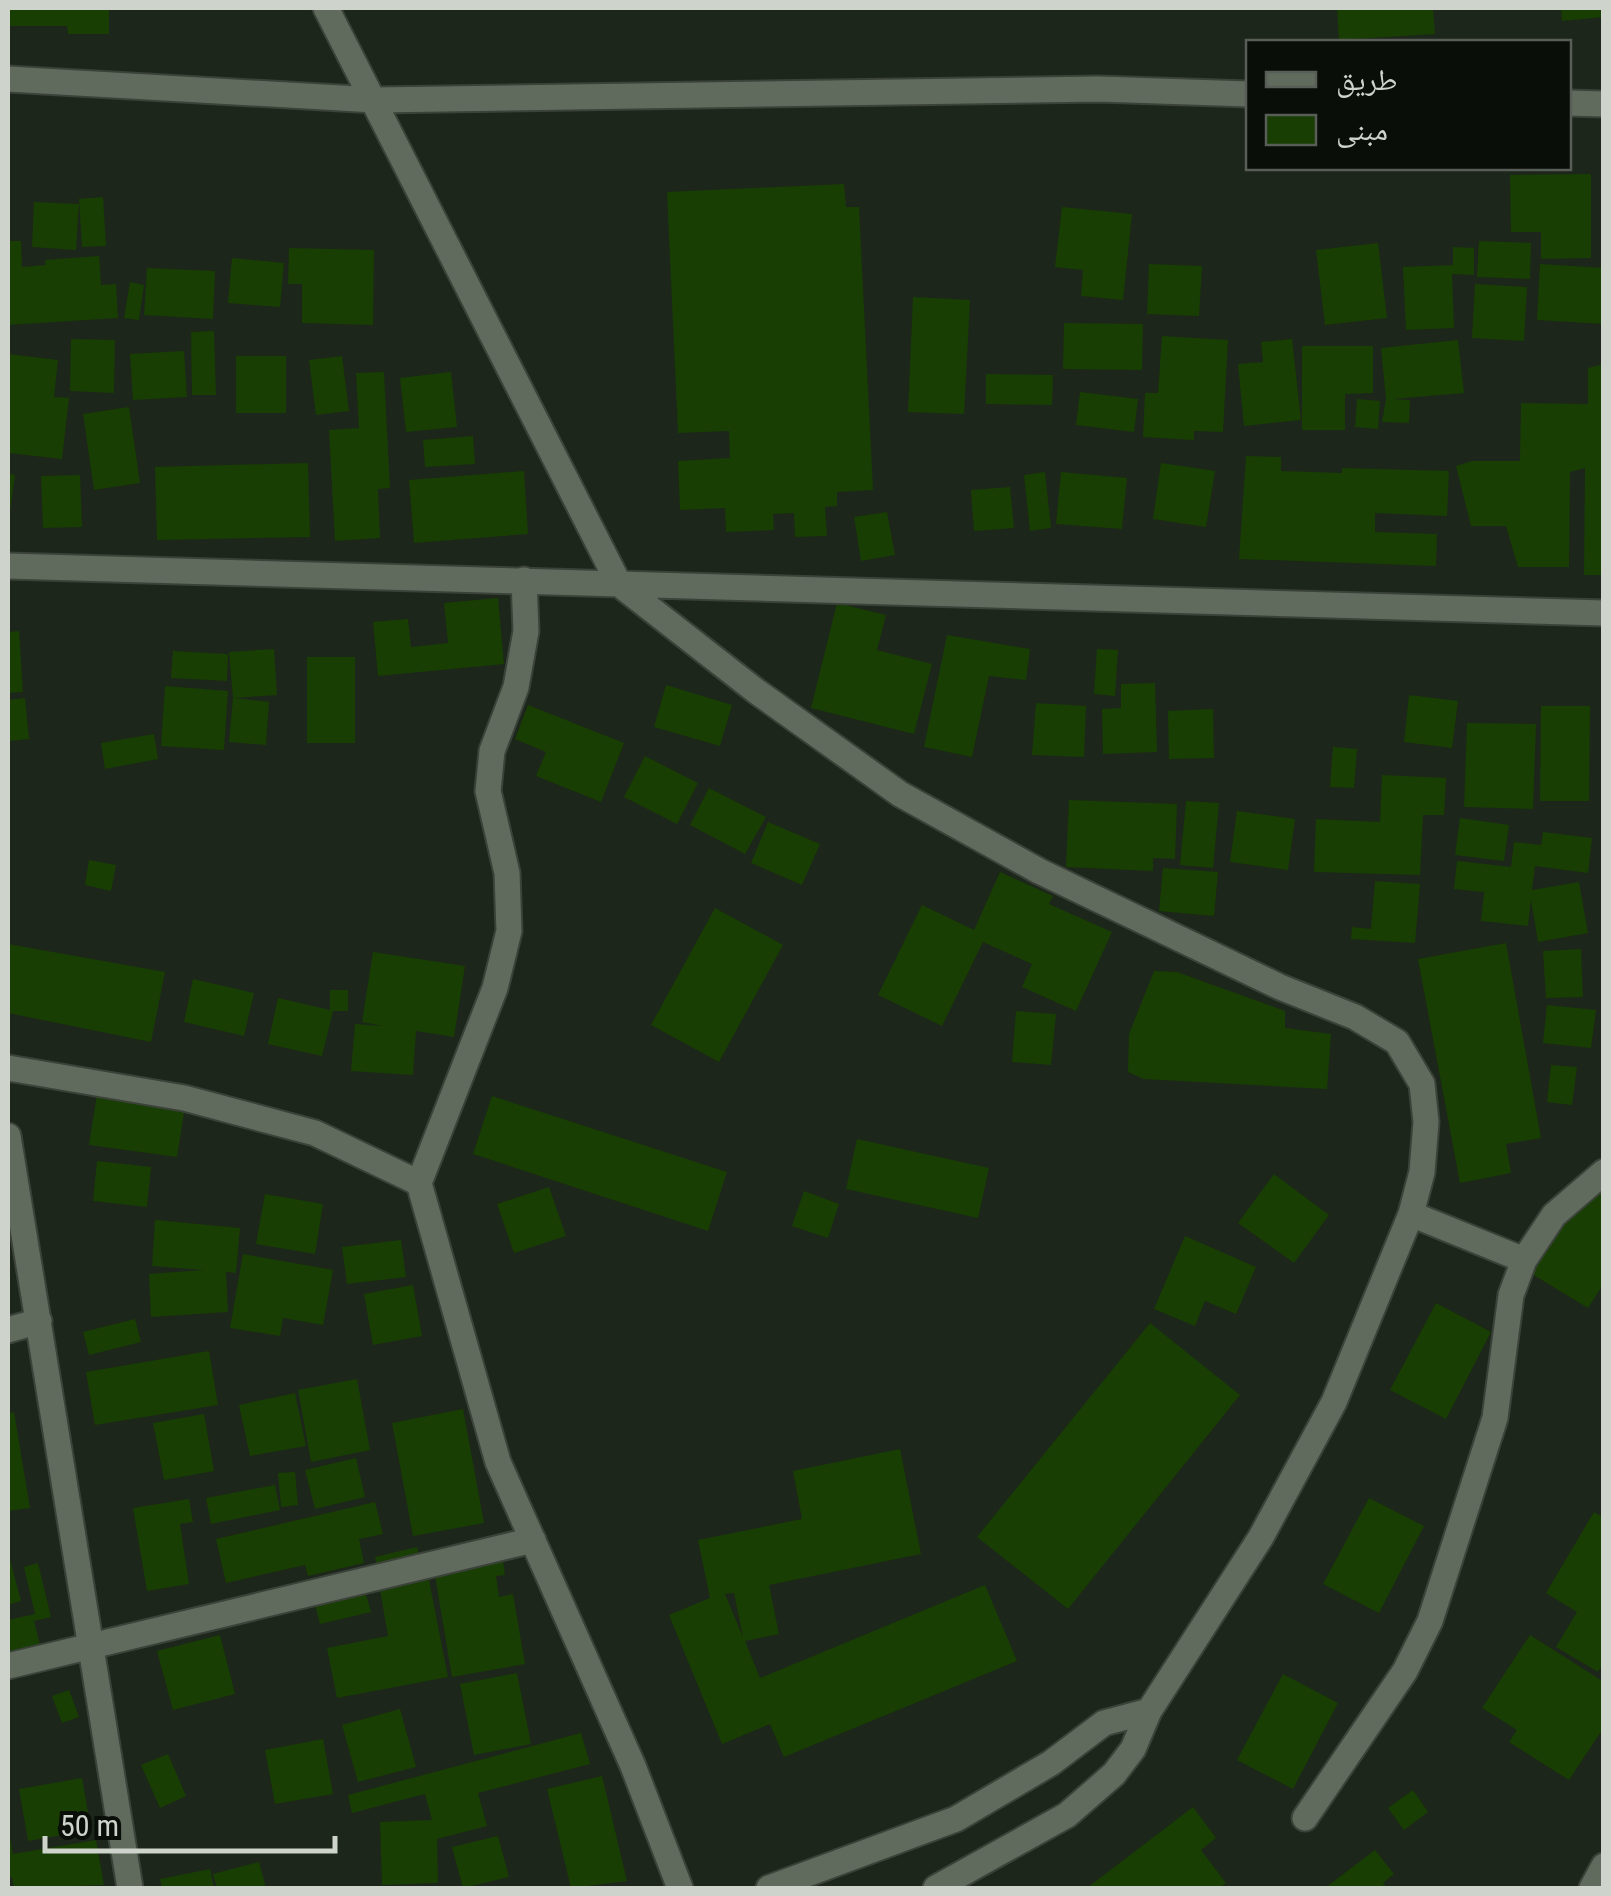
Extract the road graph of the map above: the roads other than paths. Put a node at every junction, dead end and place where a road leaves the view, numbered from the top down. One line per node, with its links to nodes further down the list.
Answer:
1 (326, 8): 4 (street)
2 (8, 79): 4 (street)
3 (1246, 94): 4 (street)
4 (375, 100): 9 (street)
5 (1571, 103): 6 (street)
6 (1604, 104)
7 (8, 566): 8 (street)
8 (524, 580): 9 (street); 14 (street)
9 (619, 584): 10 (street); 15 (street)
10 (1604, 613)
11 (8, 1068): 14 (street)
12 (8, 1136): 17 (street)
13 (1604, 1172): 16 (street)
14 (420, 1183): 19 (street)
15 (1411, 1214): 16 (street); 22 (street)
16 (1524, 1260): 23 (street)
17 (40, 1321): 18 (street); 20 (street)
18 (8, 1330)
19 (533, 1540): 20 (street); 26 (street)
20 (92, 1648): 21 (street); 25 (street)
21 (8, 1666)
22 (1149, 1710): 27 (street); 28 (street)
23 (1305, 1818)
24 (1604, 1866): 29 (street)
25 (130, 1888)
26 (680, 1888)
27 (769, 1888)
28 (936, 1888)
29 (1592, 1888)

